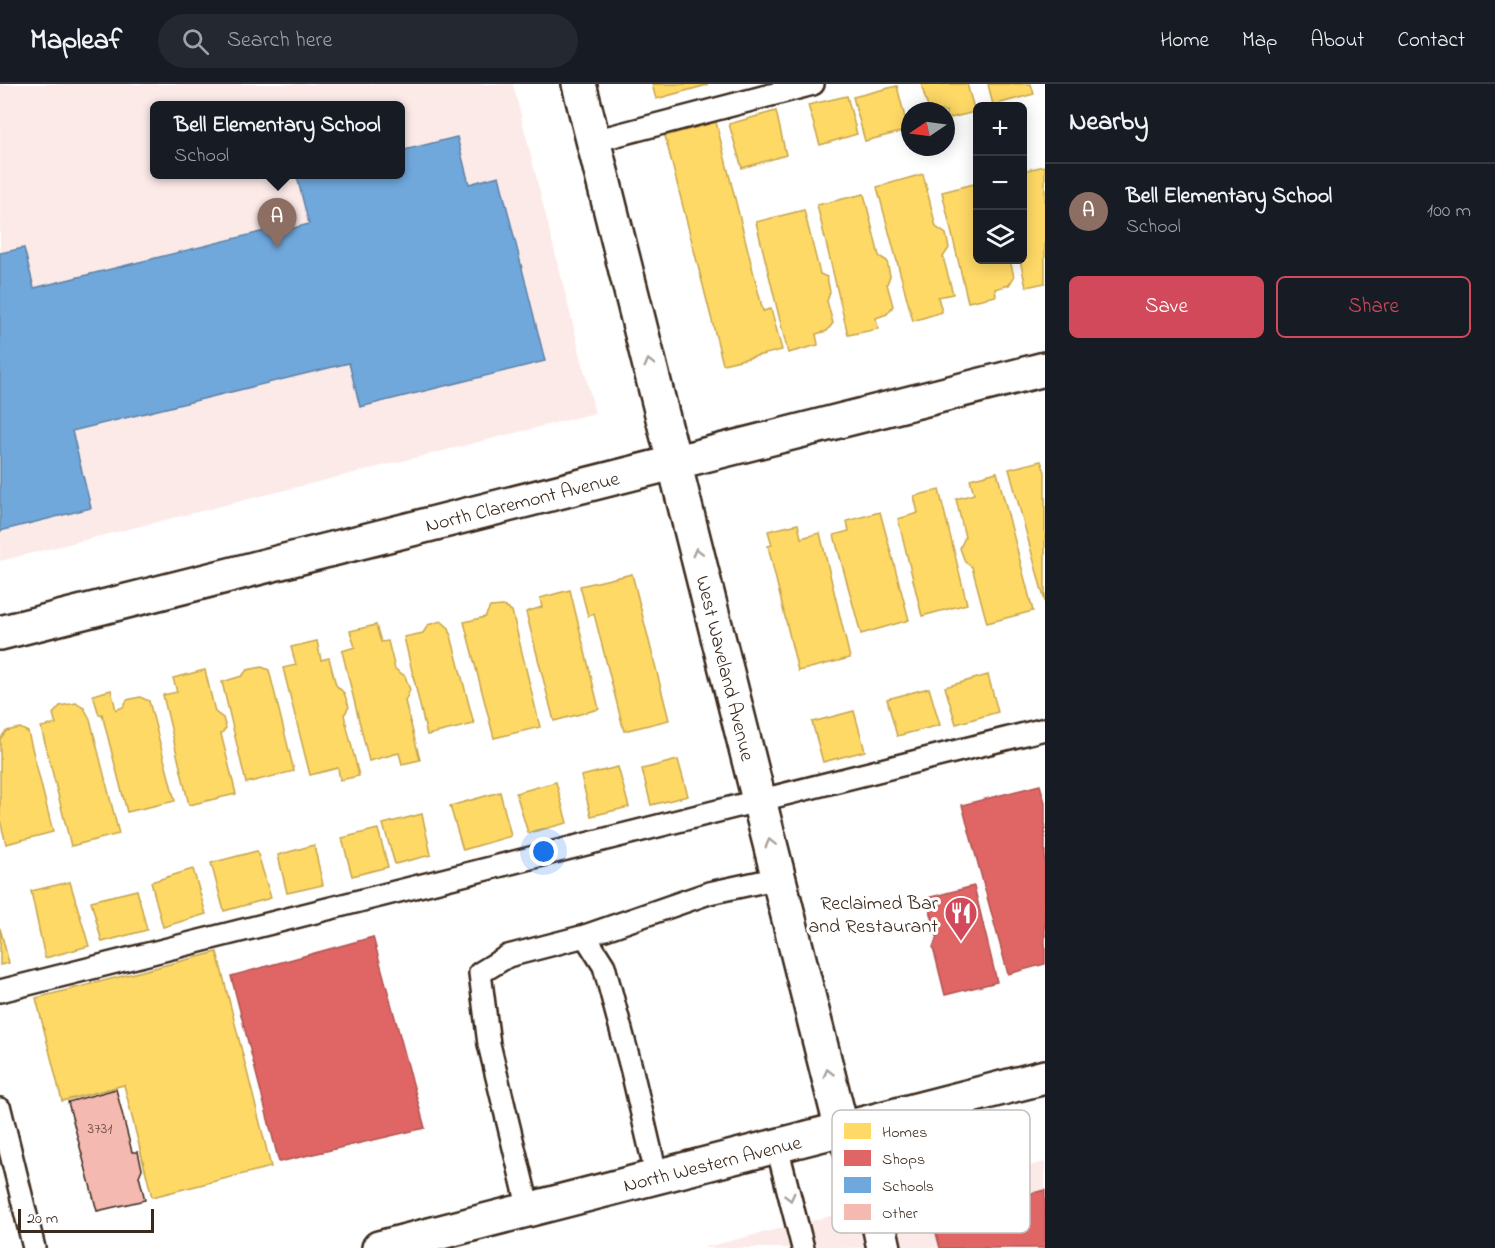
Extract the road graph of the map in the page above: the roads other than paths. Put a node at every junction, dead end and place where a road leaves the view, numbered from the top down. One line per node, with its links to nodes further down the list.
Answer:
1 (579, 84): 3 (street, West Waveland Avenue)
2 (813, 84): 3 (lane)
3 (594, 141): 5 (street, West Waveland Avenue, one-way to 3)
4 (1045, 369): 5 (street, North Claremont Avenue)
5 (674, 463): 6 (street, North Claremont Avenue); 8 (street, West Waveland Avenue, one-way to 5)
6 (0, 633)
7 (1045, 729): 8 (lane)
8 (759, 801): 9 (street, West Waveland Avenue, one-way to 8); 11 (lane)
9 (779, 878): 10 (lane); 14 (street, West Waveland Avenue, one-way to 9)
10 (585, 936): 18 (lane); 19 (lane)
11 (0, 991)
12 (1045, 1077): 15 (street, North Western Avenue)
13 (0, 1109): 21 (lane)
14 (837, 1110)
15 (919, 1110)
16 (832, 1133): 17 (street, North Western Avenue)
17 (777, 1147): 18 (street, North Western Avenue); 23 (lane, one-way to 23)
18 (657, 1178): 19 (street, North Western Avenue)
19 (529, 1210): 22 (street, North Western Avenue)
20 (881, 1233): 24 (street, West Waveland Avenue)
21 (34, 1248)
22 (379, 1248)
23 (803, 1248)
24 (884, 1248)

